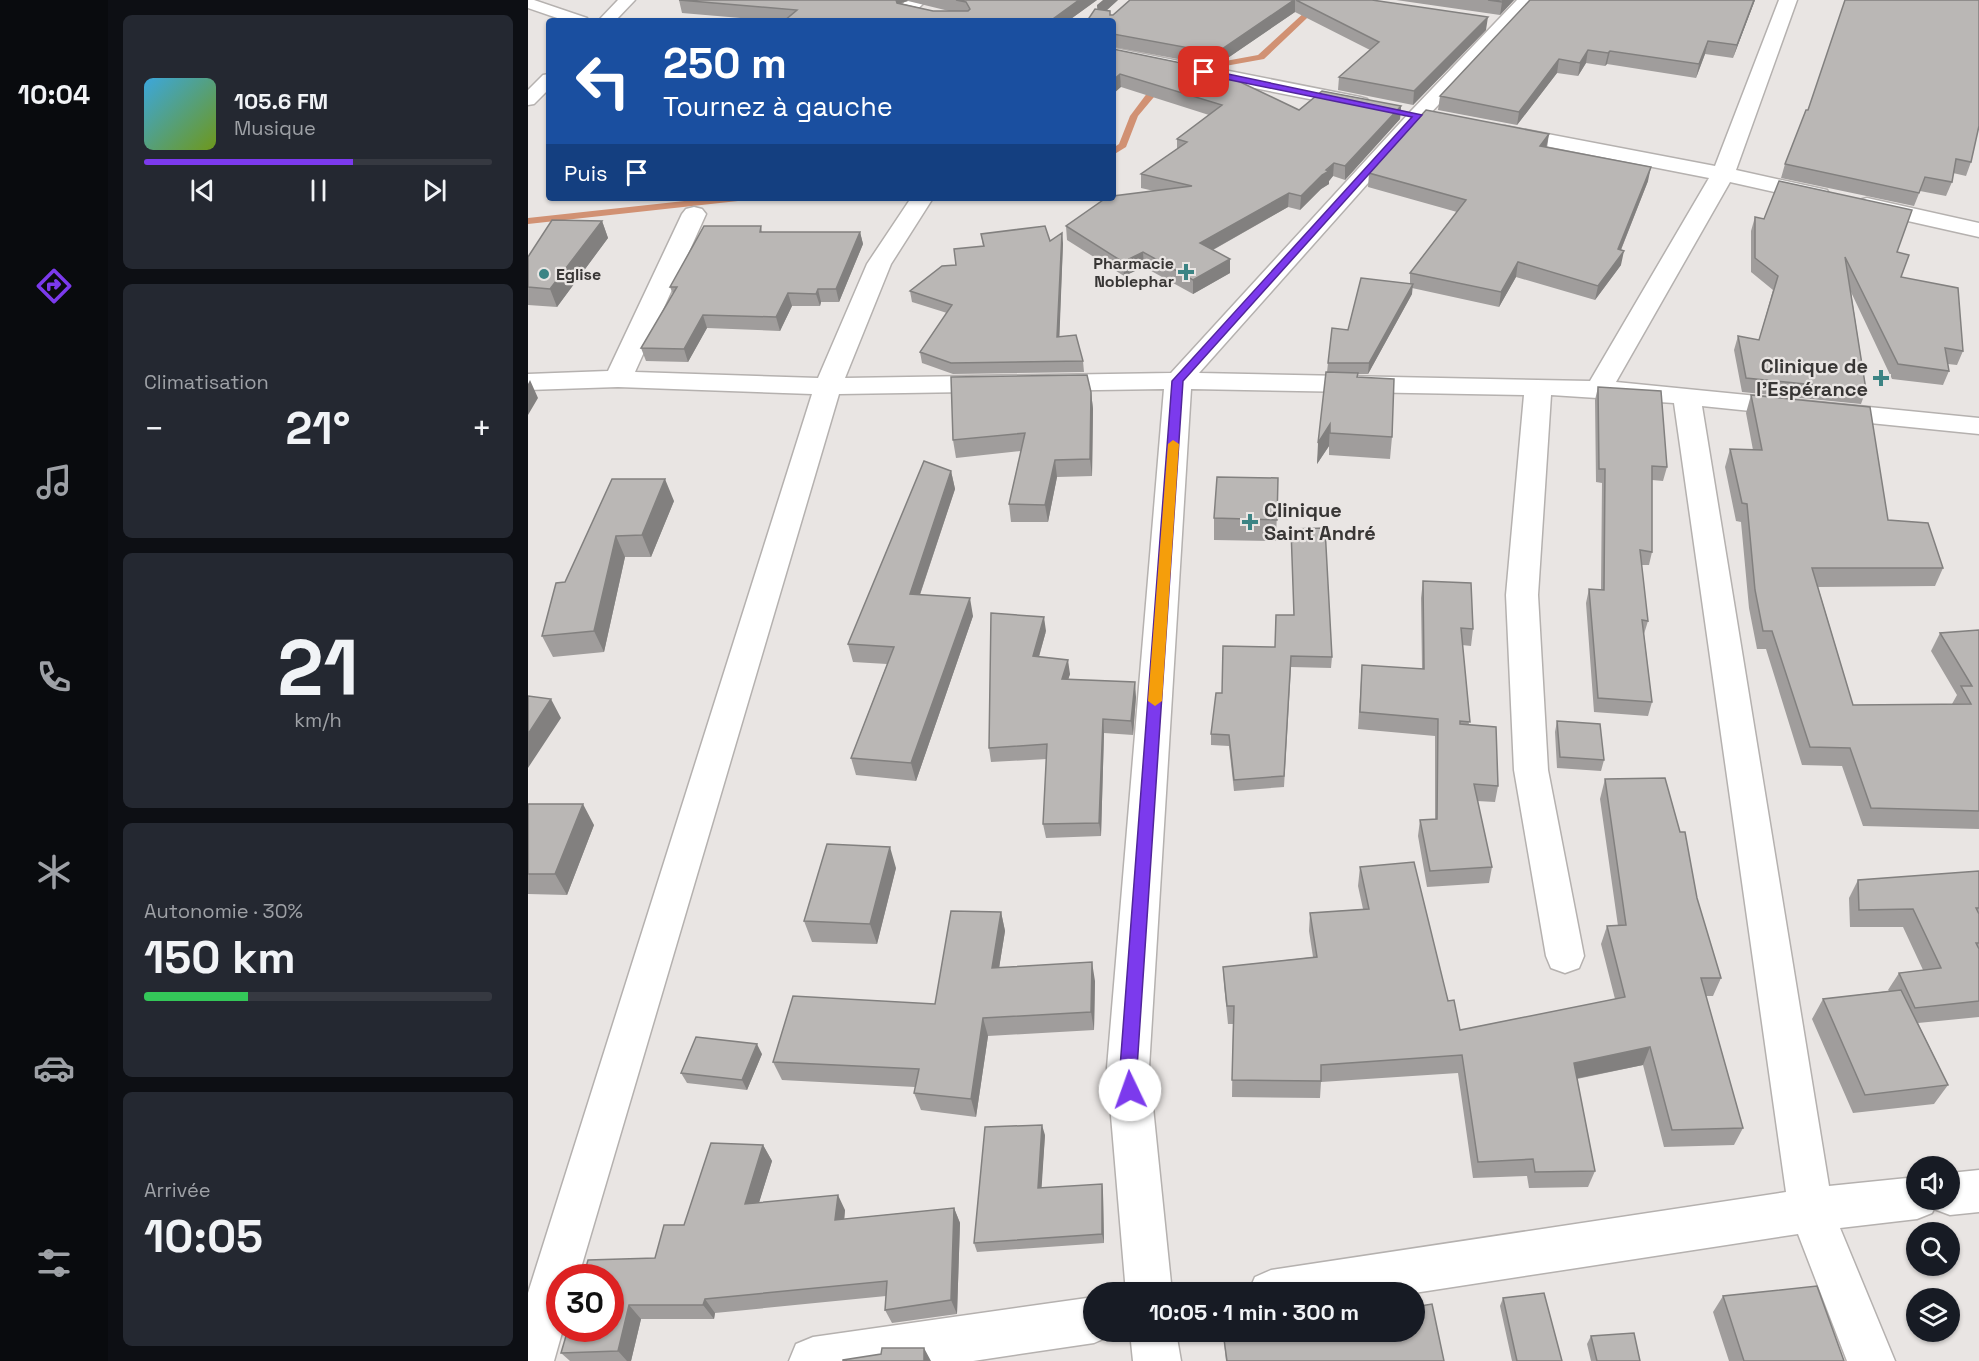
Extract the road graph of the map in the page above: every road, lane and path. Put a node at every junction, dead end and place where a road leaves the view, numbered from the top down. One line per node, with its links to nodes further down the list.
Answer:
1 (627, 0): 6 (lane)
2 (1528, 0): 8 (street)
3 (1788, 0): 15 (street)
4 (528, 3): 5 (lane)
5 (572, 18)
6 (609, 18)
7 (1483, 20): 8 (street)
8 (1506, 24): 12 (street)
9 (1116, 55): 12 (street)
10 (546, 84): 11 (lane)
11 (537, 97)
12 (1418, 115): 13 (street); 20 (street)
13 (1442, 120)
14 (1488, 129): 15 (street)
15 (1723, 174): 18 (street); 24 (street)
16 (920, 201): 22 (street)
17 (694, 214): 19 (street)
18 (1979, 230)
19 (618, 379): 21 (street); 22 (street)
20 (1178, 381): 22 (street); 23 (street); 32 (street)
21 (528, 382)
22 (828, 386): 36 (street)
23 (1538, 387): 24 (street); 27 (street)
24 (1599, 389): 25 (street)
25 (1687, 396): 26 (street); 31 (street)
26 (1979, 426)
27 (1565, 956)
28 (1979, 1191): 29 (street)
29 (1960, 1193)
30 (1906, 1199): 31 (street)
31 (1811, 1210): 33 (street); 39 (street)
32 (1148, 1282)
33 (1343, 1282)
34 (1083, 1322): 37 (street)
35 (1155, 1342): 38 (street)
36 (530, 1361)
37 (813, 1361)
38 (1157, 1361)
39 (1871, 1361)

